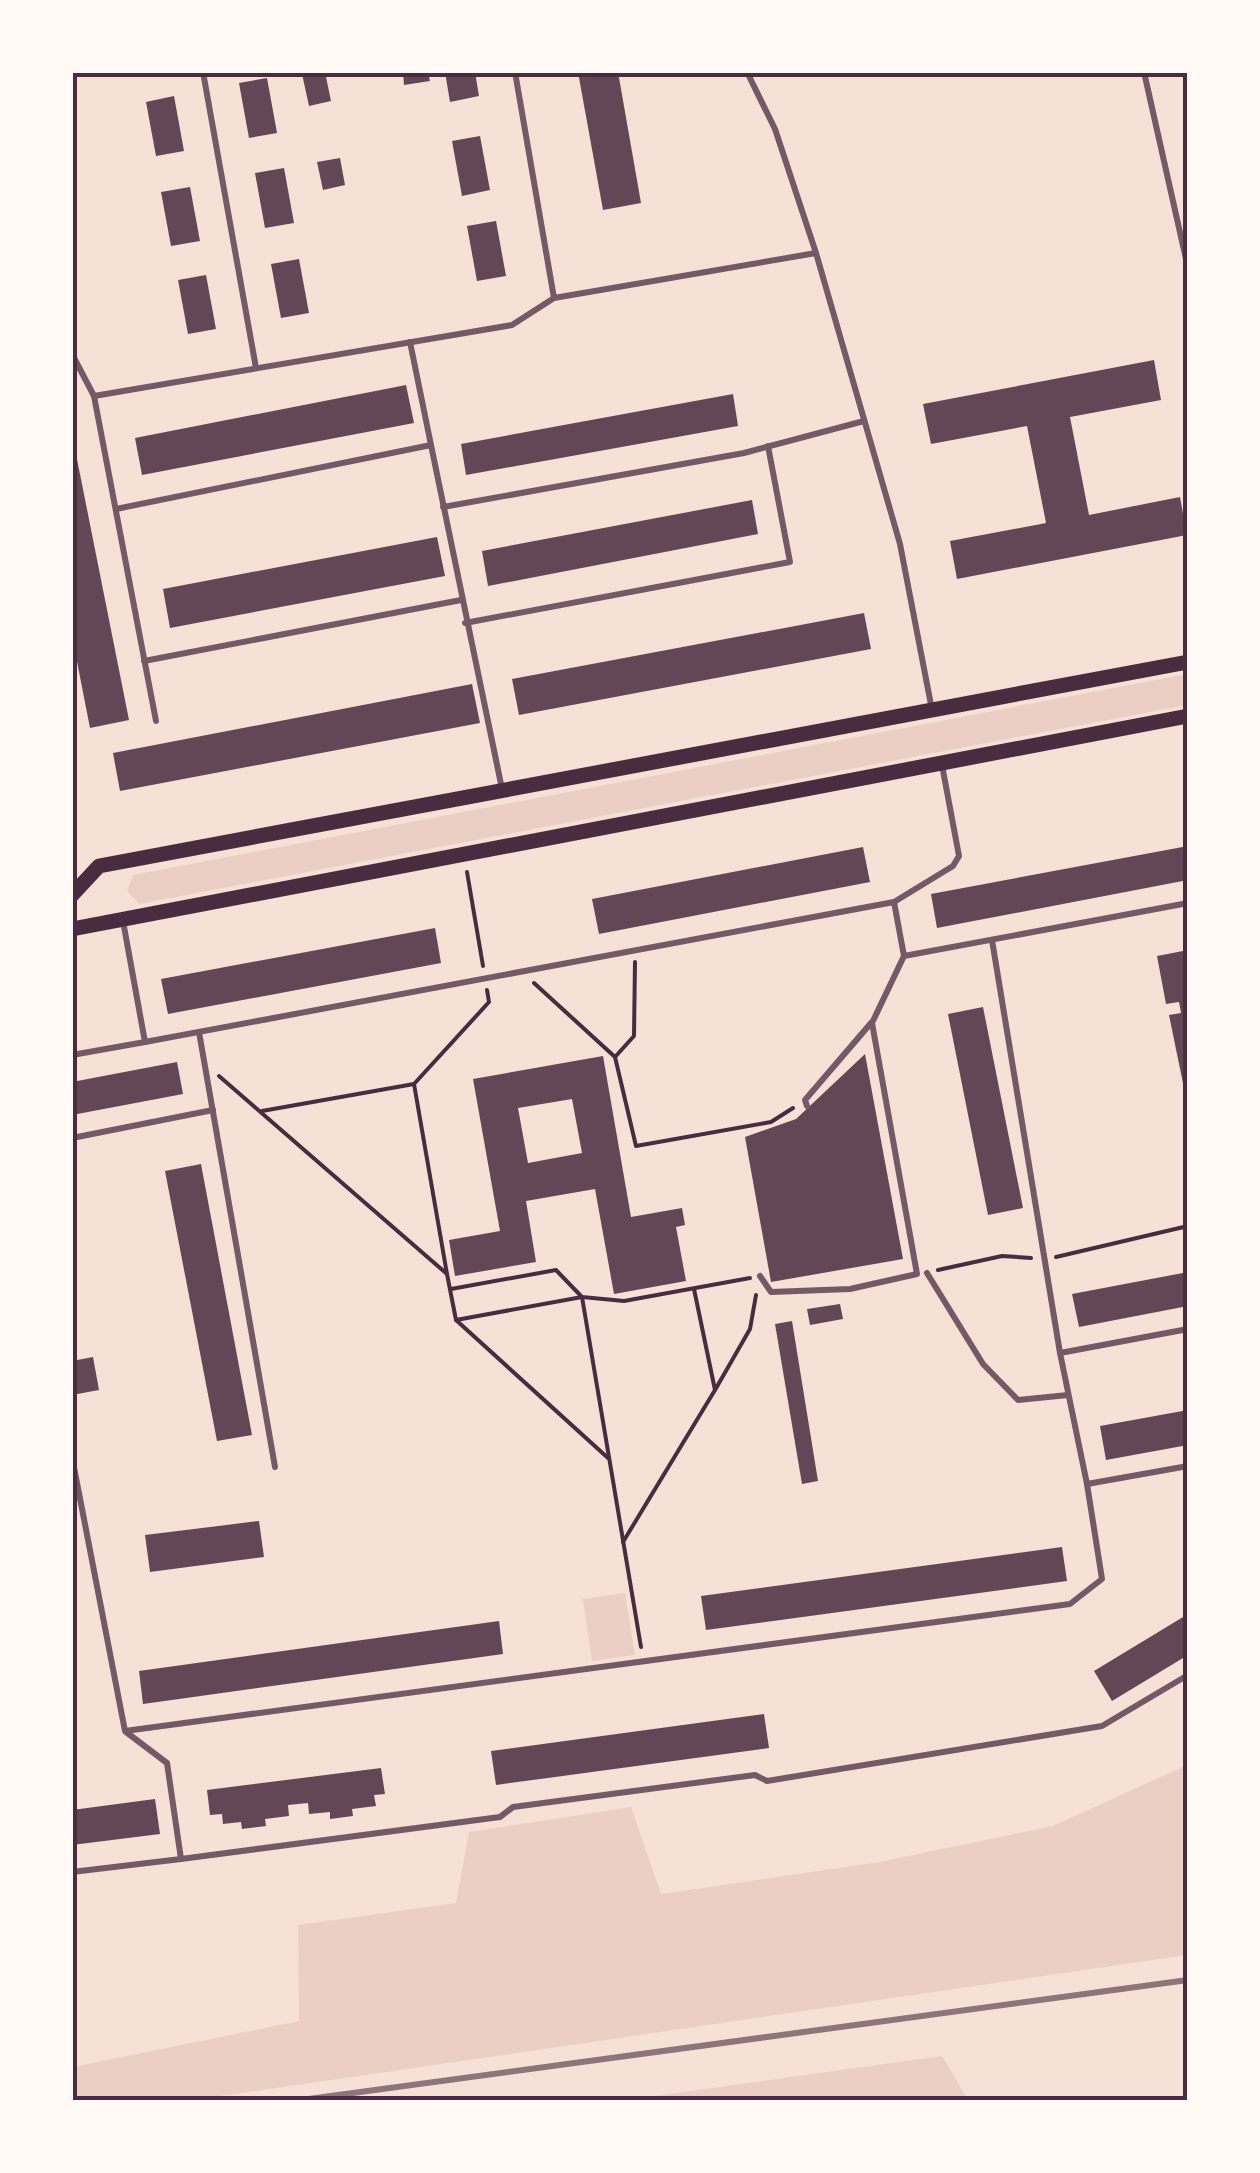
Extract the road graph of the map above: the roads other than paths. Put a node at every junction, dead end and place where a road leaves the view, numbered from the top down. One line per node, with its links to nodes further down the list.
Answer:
1 (203, 72): 10 (lane)
2 (515, 72): 7 (lane)
3 (747, 72): 5 (lane)
4 (1144, 72): 6 (lane)
5 (816, 253): 7 (lane); 12 (lane)
6 (1188, 268)
7 (554, 298): 8 (lane)
8 (410, 342): 10 (lane); 13 (lane)
9 (72, 354): 11 (lane)
10 (256, 368): 11 (lane)
11 (94, 396): 16 (lane)
12 (864, 421): 14 (lane); 21 (lane)
13 (430, 445): 15 (lane); 16 (lane)
14 (768, 446): 15 (lane); 18 (lane)
15 (443, 508): 17 (lane)
16 (116, 509): 19 (lane)
17 (460, 600): 18 (lane); 19 (lane)
18 (465, 623): 25 (lane)
19 (144, 661): 23 (lane)
20 (1188, 662): 21 (main road)
21 (932, 710): 25 (main road)
22 (1188, 716): 24 (main road)
23 (156, 721)
24 (942, 763): 27 (lane); 29 (main road)
25 (502, 790): 26 (main road)
26 (72, 895)
27 (894, 902): 32 (lane); 34 (lane)
28 (1188, 903): 31 (lane)
29 (122, 920): 30 (main road); 35 (lane)
30 (72, 929)
31 (992, 940): 32 (lane); 43 (lane)
32 (904, 956): 33 (lane)
33 (872, 1022): 37 (lane); 41 (lane)
34 (199, 1032): 35 (lane); 38 (lane)
35 (145, 1042): 36 (lane)
36 (72, 1055)
37 (806, 1103)
38 (213, 1110): 39 (lane); 47 (lane)
39 (72, 1138)
40 (926, 1273): 44 (lane)
41 (760, 1276)
42 (1188, 1328): 43 (lane)
43 (1060, 1353): 44 (lane)
44 (1068, 1395): 48 (lane)
45 (72, 1456): 50 (lane)
46 (1188, 1466): 48 (lane)
47 (275, 1467)
48 (1087, 1484): 50 (lane)
49 (1188, 1676): 51 (lane)
50 (125, 1731): 51 (lane)
51 (181, 1860): 52 (lane)
52 (72, 1872)

